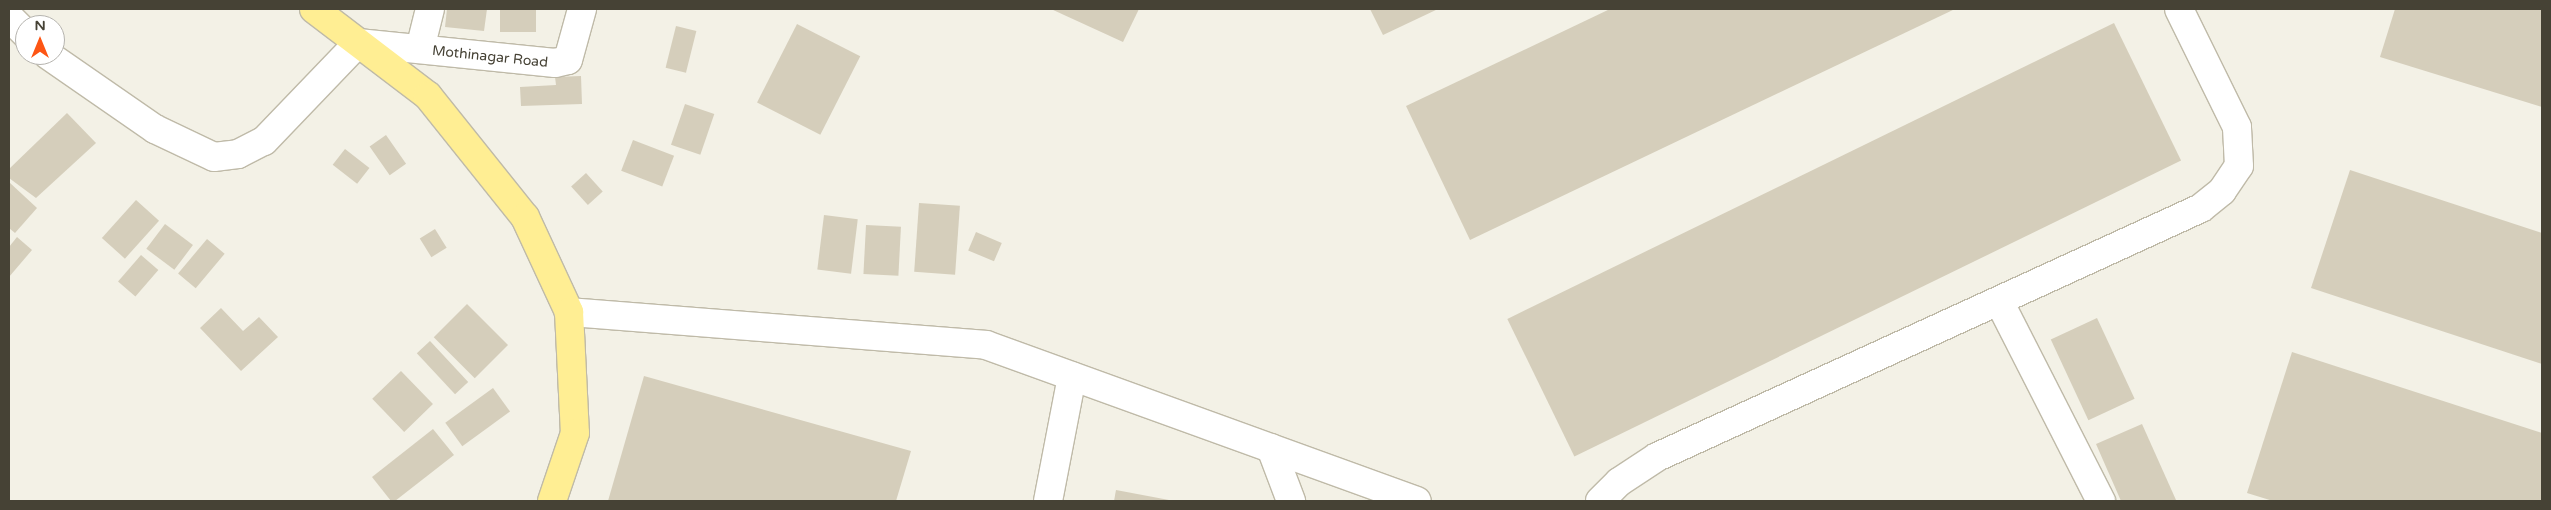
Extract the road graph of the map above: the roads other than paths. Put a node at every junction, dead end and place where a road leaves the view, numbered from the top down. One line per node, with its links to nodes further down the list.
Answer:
1 (314, 9): 5 (main road)
2 (430, 9): 6 (street)
3 (582, 9): 6 (street, Mothinagar Road)
4 (2179, 9): 8 (street)
5 (358, 43): 6 (street, Mothinagar Road); 7 (street); 9 (main road)
6 (420, 49)
7 (63, 65)
8 (1999, 301): 16 (street); 17 (street)
9 (569, 312): 10 (street); 12 (main road)
10 (1072, 376): 11 (street); 13 (street)
11 (1271, 448): 14 (street); 15 (street)
12 (552, 501)
13 (1048, 501)
14 (1291, 501)
15 (1417, 501)
16 (1600, 501)
17 (2101, 501)

